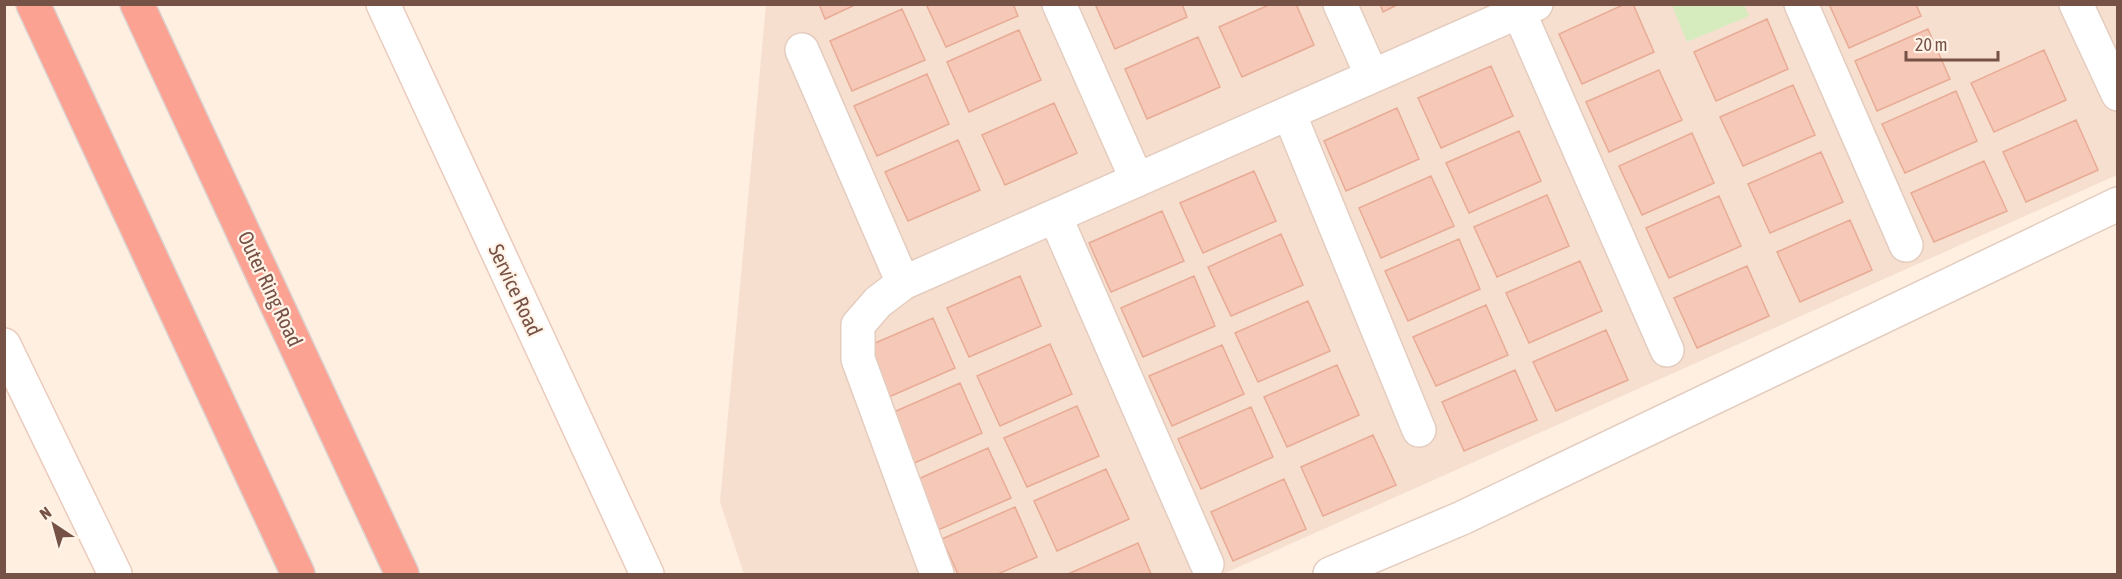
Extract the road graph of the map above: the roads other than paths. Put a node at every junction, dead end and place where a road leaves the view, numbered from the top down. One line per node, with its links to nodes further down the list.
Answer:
1 (33, 4): 25 (highway)
2 (137, 4): 26 (highway, Outer Ring Road)
3 (383, 4): 27 (street, Service Road)
4 (1059, 4): 14 (street)
5 (1340, 4): 11 (street)
6 (1801, 4): 18 (street)
7 (2078, 4): 9 (street); 12 (street)
8 (1528, 8): 11 (street); 21 (street)
9 (2118, 48)
10 (801, 50): 19 (street)
11 (1372, 76): 13 (street)
12 (2118, 94)
13 (1289, 114): 14 (street); 22 (street)
14 (1137, 180): 16 (street)
15 (2118, 204): 29 (street)
16 (1055, 216): 19 (street); 23 (street)
17 (2118, 224): 30 (street)
18 (1906, 245)
19 (903, 283): 28 (street)
20 (4, 345): 24 (street)
21 (1667, 350)
22 (1419, 430)
23 (1207, 564)
24 (115, 574)
25 (298, 574)
26 (402, 574)
27 (647, 574)
28 (937, 574)
29 (1330, 574)
30 (1372, 574)

